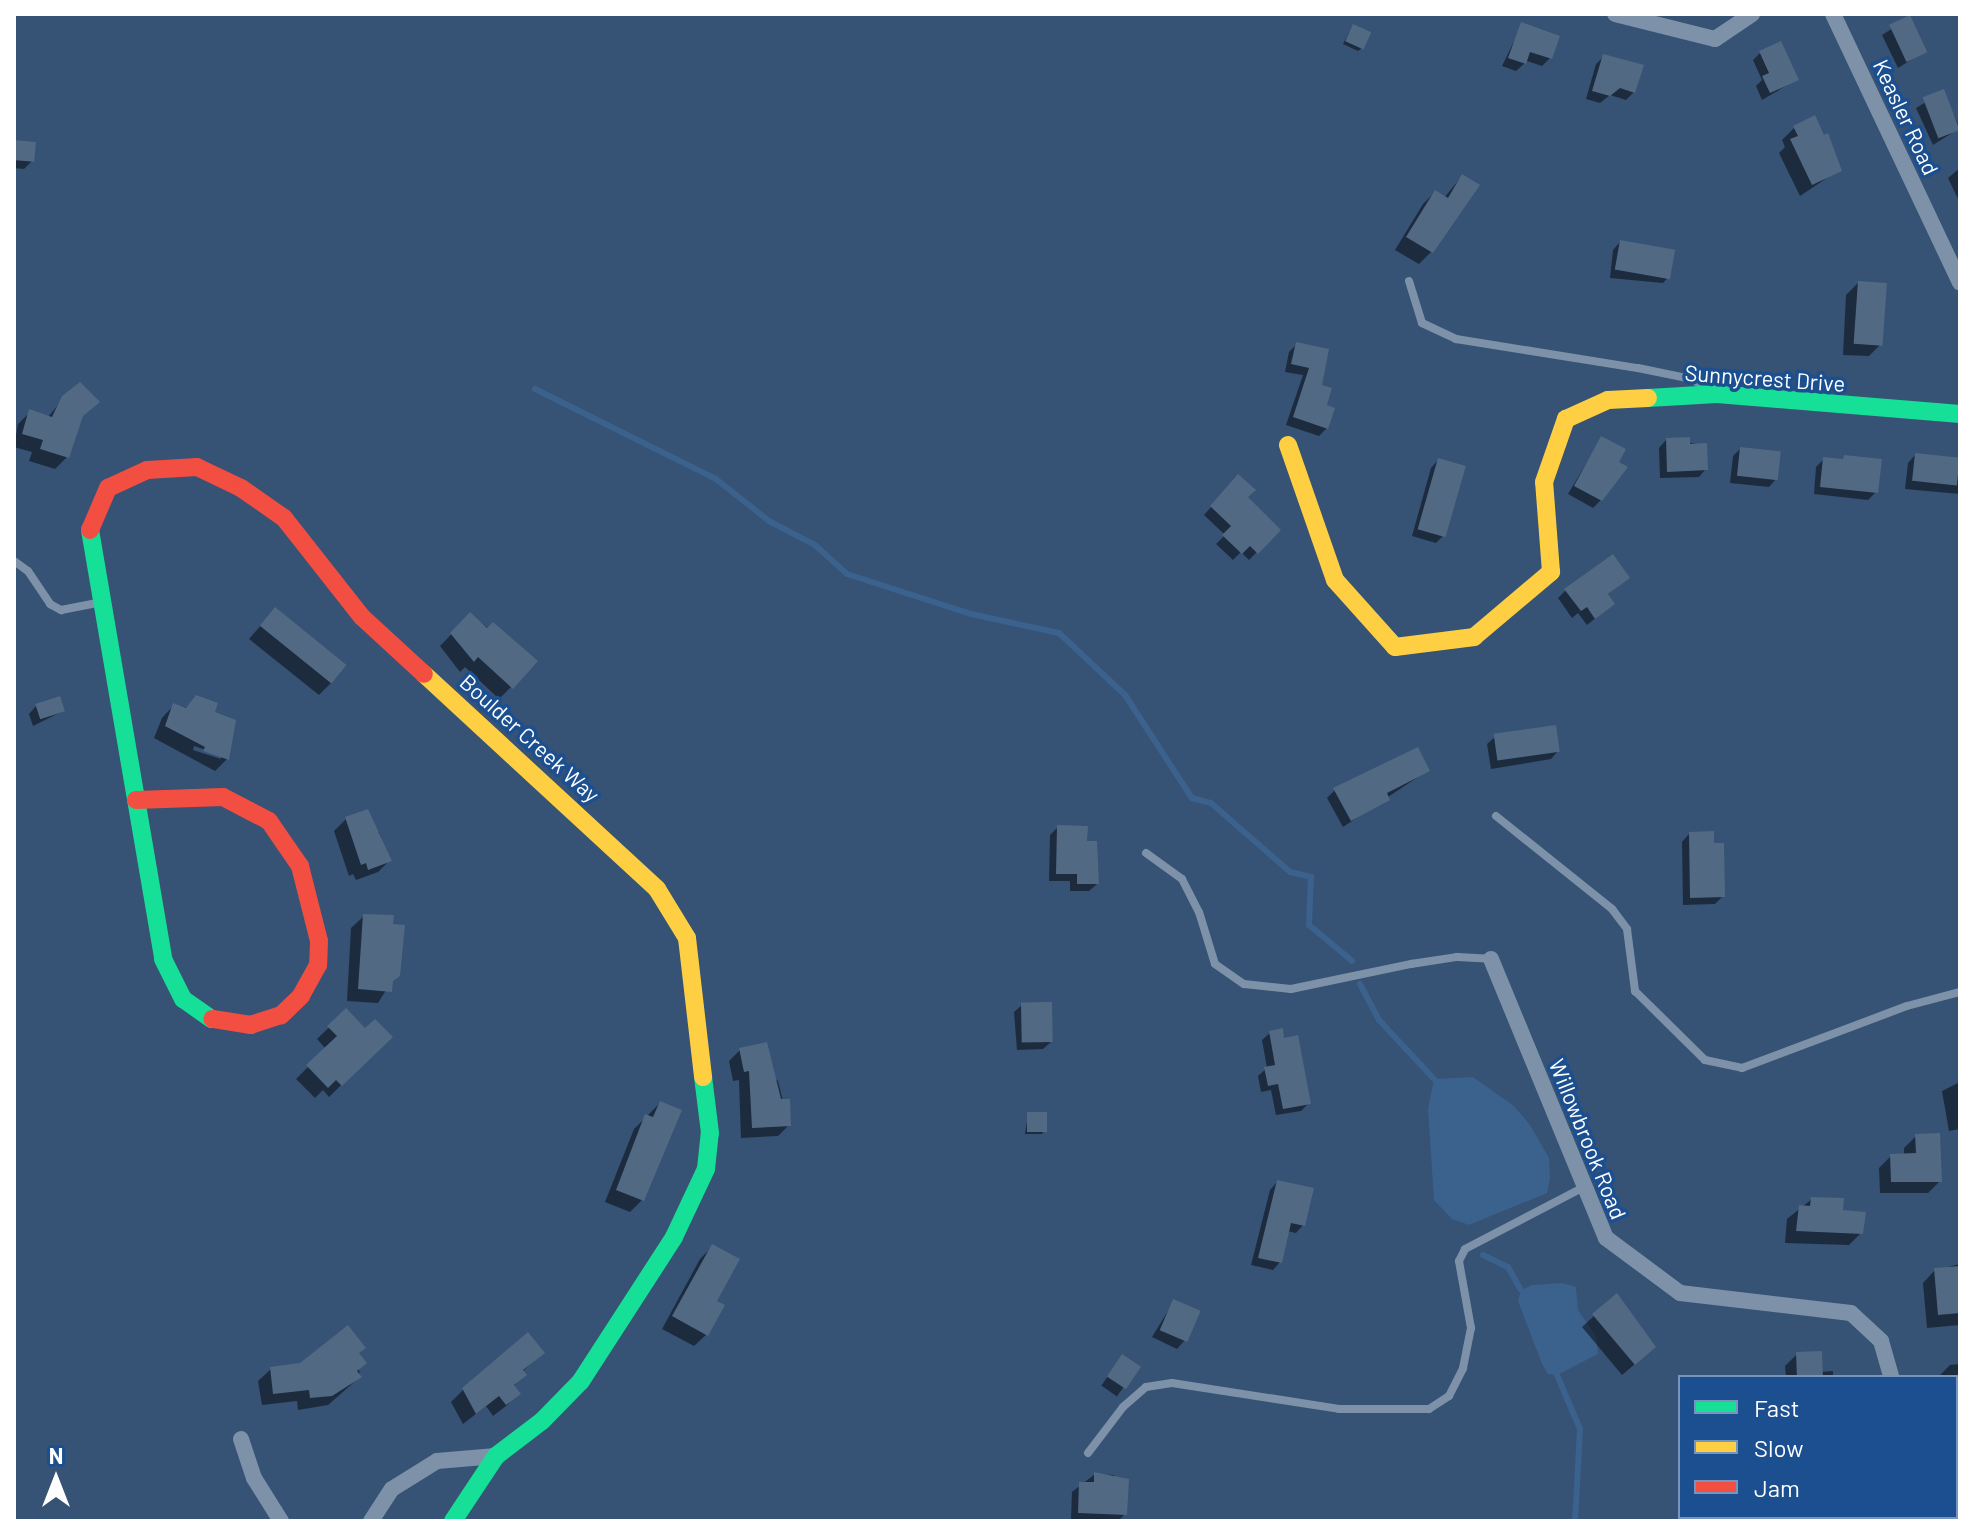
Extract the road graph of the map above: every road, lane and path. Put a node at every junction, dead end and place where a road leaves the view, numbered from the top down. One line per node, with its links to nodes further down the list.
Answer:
1 (1615, 14): 2 (street)
2 (1752, 14)
3 (1833, 14): 5 (street, Keasler Road)
4 (1409, 281): 6 (lane)
5 (1960, 283)
6 (1717, 394): 7 (street, Sunnycrest Drive); 8 (street, Sunnycrest Drive)
7 (1960, 414)
8 (1288, 445)
9 (14, 561): 10 (lane)
10 (104, 602): 11 (street, Boulder Creek Way); 20 (street, Boulder Creek Way)
11 (136, 800): 11 (street, Boulder Creek Way)
12 (1496, 816): 15 (lane)
13 (1146, 853): 14 (lane)
14 (1491, 959): 16 (street, Willowbrook Road)
15 (1960, 992)
16 (1582, 1188): 17 (street, Willowbrook Road); 19 (lane)
17 (1890, 1375)
18 (241, 1439): 21 (street)
19 (1088, 1453)
20 (496, 1456): 22 (street); 23 (street, Boulder Creek Way)
21 (281, 1521)
22 (371, 1521)
23 (453, 1521)

